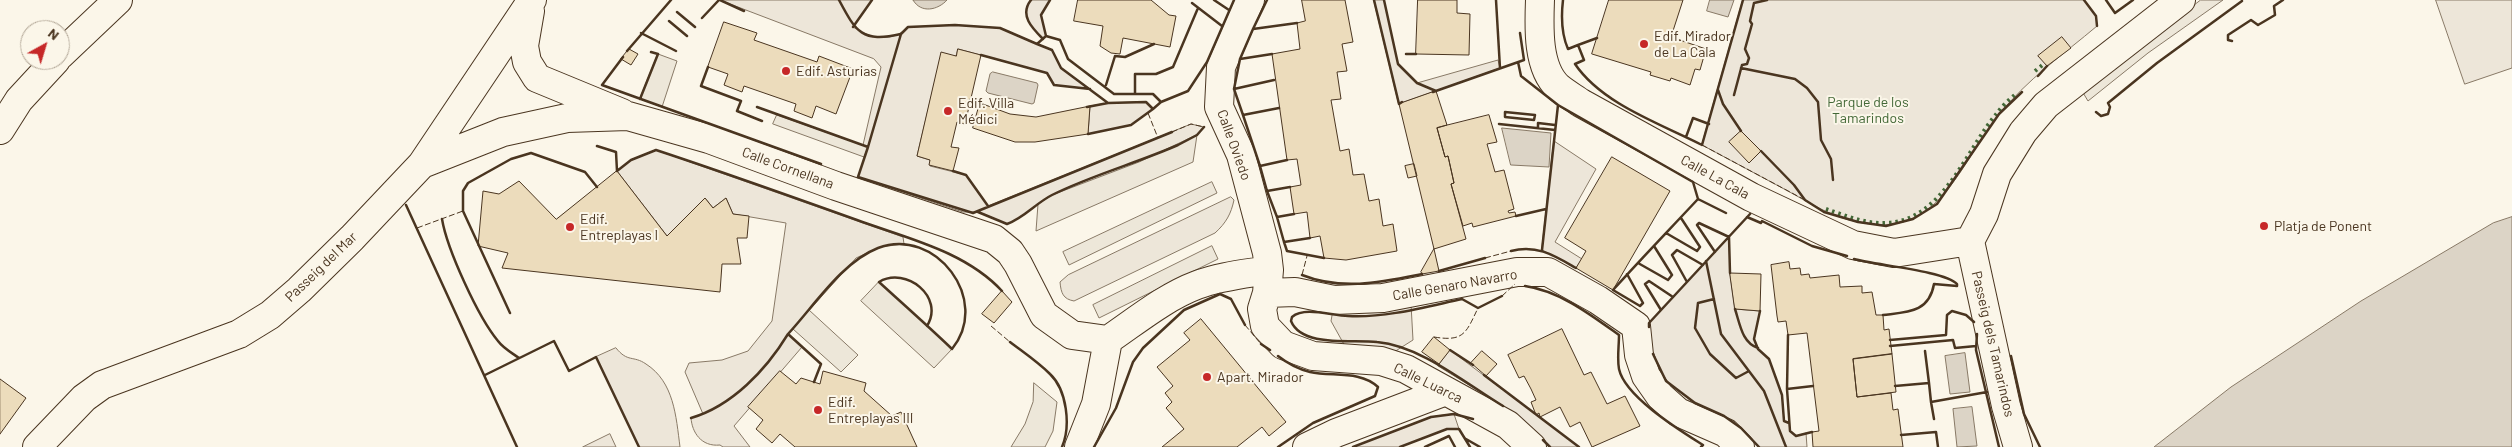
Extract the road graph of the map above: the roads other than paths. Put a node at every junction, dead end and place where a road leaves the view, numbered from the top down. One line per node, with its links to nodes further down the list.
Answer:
1 (118, 0): 6 (street)
2 (532, 0): 8 (street); 10 (street, Passeig del Mar)
3 (1250, 0): 12 (street, Calle Oviedo)
4 (1540, 0): 11 (street, Calle La Cala)
5 (2181, 0): 11 (street)
6 (70, 46)
7 (47, 70): 9 (street)
8 (628, 116): 10 (street, Calle Cornellana); 13 (street, Calle Cornellana)
9 (0, 130)
10 (422, 164): 15 (street, Passeig del Mar)
11 (1970, 241): 20 (street, Passeig dels Tamarindos)
12 (1268, 282): 13 (street, Calle Genaro Navarro); 14 (street, Calle Luarca); 19 (street, Calle Genaro Navarro)
13 (1108, 340): 16 (street)
14 (1446, 391): 17 (street); 18 (street, Calle Luarca)
15 (37, 447)
16 (1079, 447)
17 (1307, 447)
18 (1532, 447)
19 (1740, 447)
20 (2018, 447)

